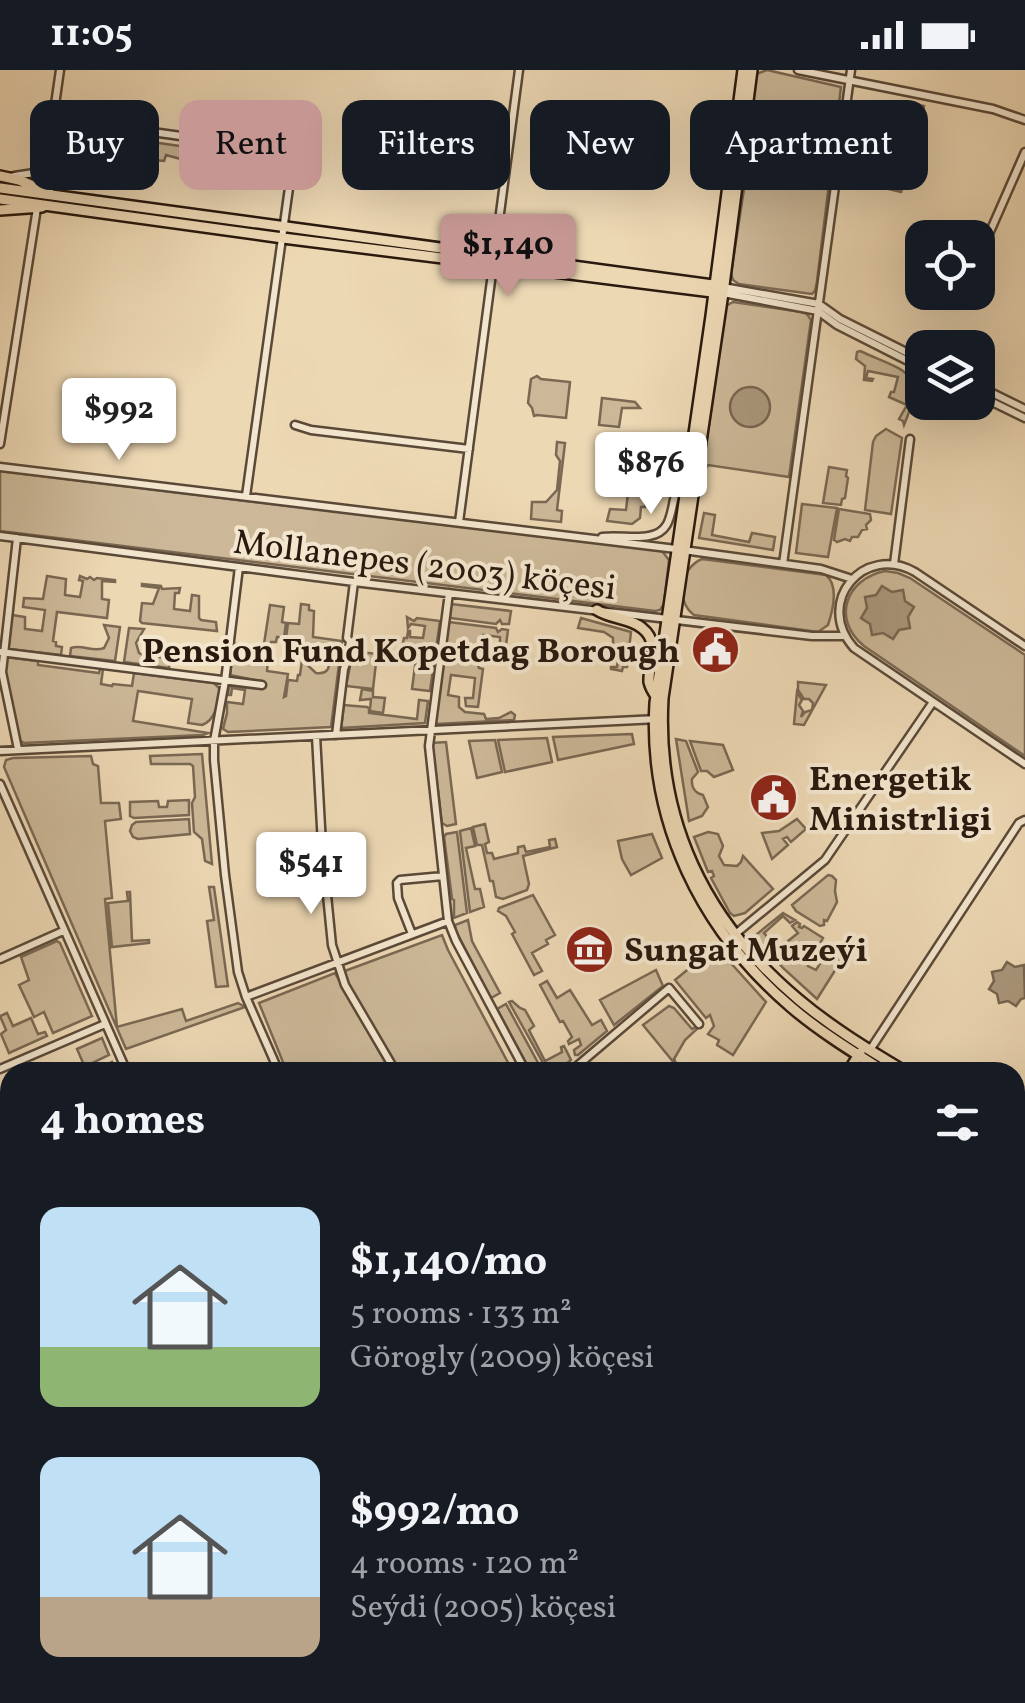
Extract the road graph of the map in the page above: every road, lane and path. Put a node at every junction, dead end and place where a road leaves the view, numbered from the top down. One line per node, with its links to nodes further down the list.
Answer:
1 (60, 70): 8 (street)
2 (520, 70): 22 (street)
3 (743, 70): 23 (main road)
4 (752, 70): 23 (main road)
5 (798, 70): 7 (street)
6 (851, 70): 7 (street)
7 (850, 80): 9 (street); 24 (street)
8 (56, 100)
9 (1025, 120)
10 (159, 133): 21 (street)
11 (1025, 152): 20 (street)
12 (30, 174): 13 (street)
13 (2, 176): 17 (main road)
14 (0, 188): 17 (main road)
15 (48, 190): 17 (street)
16 (0, 199): 17 (main road)
17 (52, 200): 18 (main road); 21 (main road)
18 (37, 208): 19 (main road); 33 (street)
19 (0, 210)
20 (995, 220)
21 (284, 233): 22 (main road); 37 (street)
22 (496, 260): 23 (main road); 34 (street)
23 (719, 289): 24 (street); 36 (main road); 42 (main road)
24 (819, 308): 25 (street); 26 (street); 43 (street)
25 (905, 352)
26 (905, 359)
27 (995, 394): 29 (street)
28 (995, 403): 30 (street)
29 (1025, 409)
30 (1025, 418)
31 (295, 426): 34 (street)
32 (910, 439): 44 (street)
33 (0, 444)
34 (469, 449): 38 (street)
35 (0, 467): 37 (street)
36 (688, 470): 41 (street); 42 (main road)
37 (246, 496): 38 (street)
38 (459, 522): 41 (street)
39 (0, 536): 40 (street, Mollanepes (2003) köçesi)
40 (16, 538): 45 (street, Mollanepes (2003) köçesi); 53 (street)
41 (595, 539): 42 (street)
42 (680, 550): 43 (street); 50 (main road)
43 (783, 564): 46 (street)
44 (894, 564): 46 (street); 52 (street)
45 (239, 567): 47 (street, Mollanepes (2003) köçesi); 54 (street)
46 (852, 579): 51 (street)
47 (354, 582): 48 (street, Mollanepes (2003) köçesi); 60 (street)
48 (449, 593): 49 (street, Mollanepes (2003) köçesi); 59 (street)
49 (598, 610): 50 (street, Mollanepes (2003) köçesi); 56 (main road)
50 (671, 619): 51 (street, Mollanepes (2003) köçesi); 56 (main road); 58 (main road)
51 (845, 636): 57 (street)
52 (1025, 646)
53 (2, 652): 54 (street); 63 (street)
54 (224, 680): 55 (street); 62 (street)
55 (262, 685)
56 (656, 697): 58 (main road)
57 (934, 702): 65 (street); 73 (street)
58 (658, 719): 59 (street); 73 (main road)
59 (429, 730): 60 (street); 69 (street)
60 (336, 735): 61 (street)
61 (316, 736): 62 (street); 75 (street)
62 (214, 740): 63 (street); 76 (street)
63 (18, 750): 64 (street)
64 (0, 751)
65 (1025, 764)
66 (0, 784): 67 (street)
67 (4, 804): 71 (street)
68 (1025, 820): 79 (street)
69 (443, 876): 70 (street); 72 (street)
70 (448, 921): 72 (street); 84 (street)
71 (63, 931): 74 (street); 77 (street)
72 (412, 934): 75 (street)
73 (731, 937): 79 (main road)
74 (0, 959)
75 (337, 963): 76 (street); 83 (street)
76 (246, 996): 82 (street)
77 (106, 1024): 80 (street); 81 (street)
78 (699, 1024): 85 (street)
79 (864, 1051): 86 (main road); 87 (main road)
80 (16, 1062)
81 (123, 1062)
82 (275, 1062)
83 (390, 1062)
84 (521, 1062)
85 (582, 1062)
86 (856, 1062)
87 (874, 1062)

